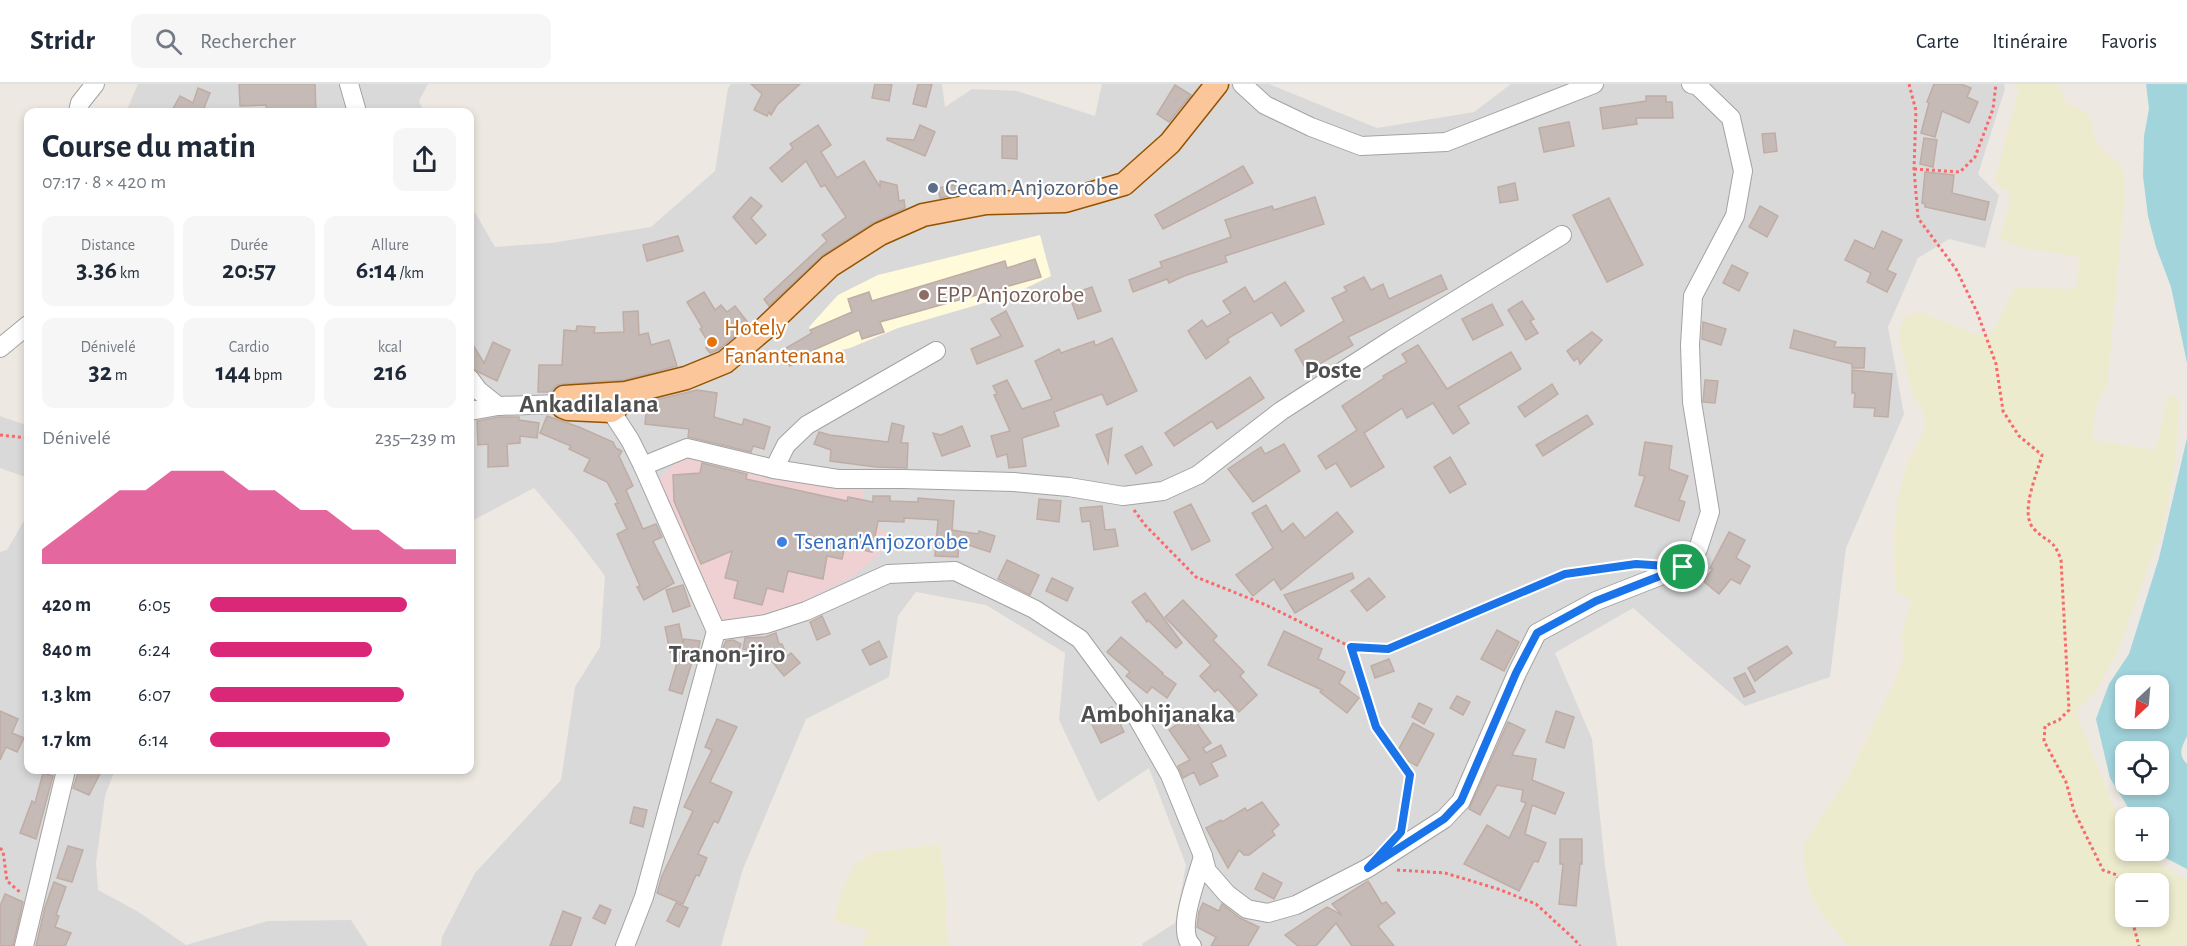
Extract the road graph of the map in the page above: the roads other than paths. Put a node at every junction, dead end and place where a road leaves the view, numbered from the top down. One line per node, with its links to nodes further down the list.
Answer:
1 (95, 84): 7 (street)
2 (349, 84): 8 (street)
3 (1217, 84): 14 (main road)
4 (1242, 84): 5 (street)
5 (1594, 84)
6 (1691, 84): 23 (street)
7 (79, 108)
8 (356, 108)
9 (1562, 235): 20 (street)
10 (24, 329): 11 (street)
11 (0, 348)
12 (936, 351): 20 (street)
13 (474, 384): 16 (street)
14 (626, 393): 15 (main road); 18 (main road)
15 (561, 404): 16 (street); 18 (main road)
16 (498, 406): 17 (street)
17 (474, 410)
18 (611, 411): 19 (street)
19 (643, 466): 20 (street); 21 (street)
20 (774, 469)
21 (716, 631): 23 (street); 25 (street)
22 (65, 774): 24 (street)
23 (1203, 856): 26 (street)
24 (24, 946)
25 (625, 946)
26 (1192, 946)

